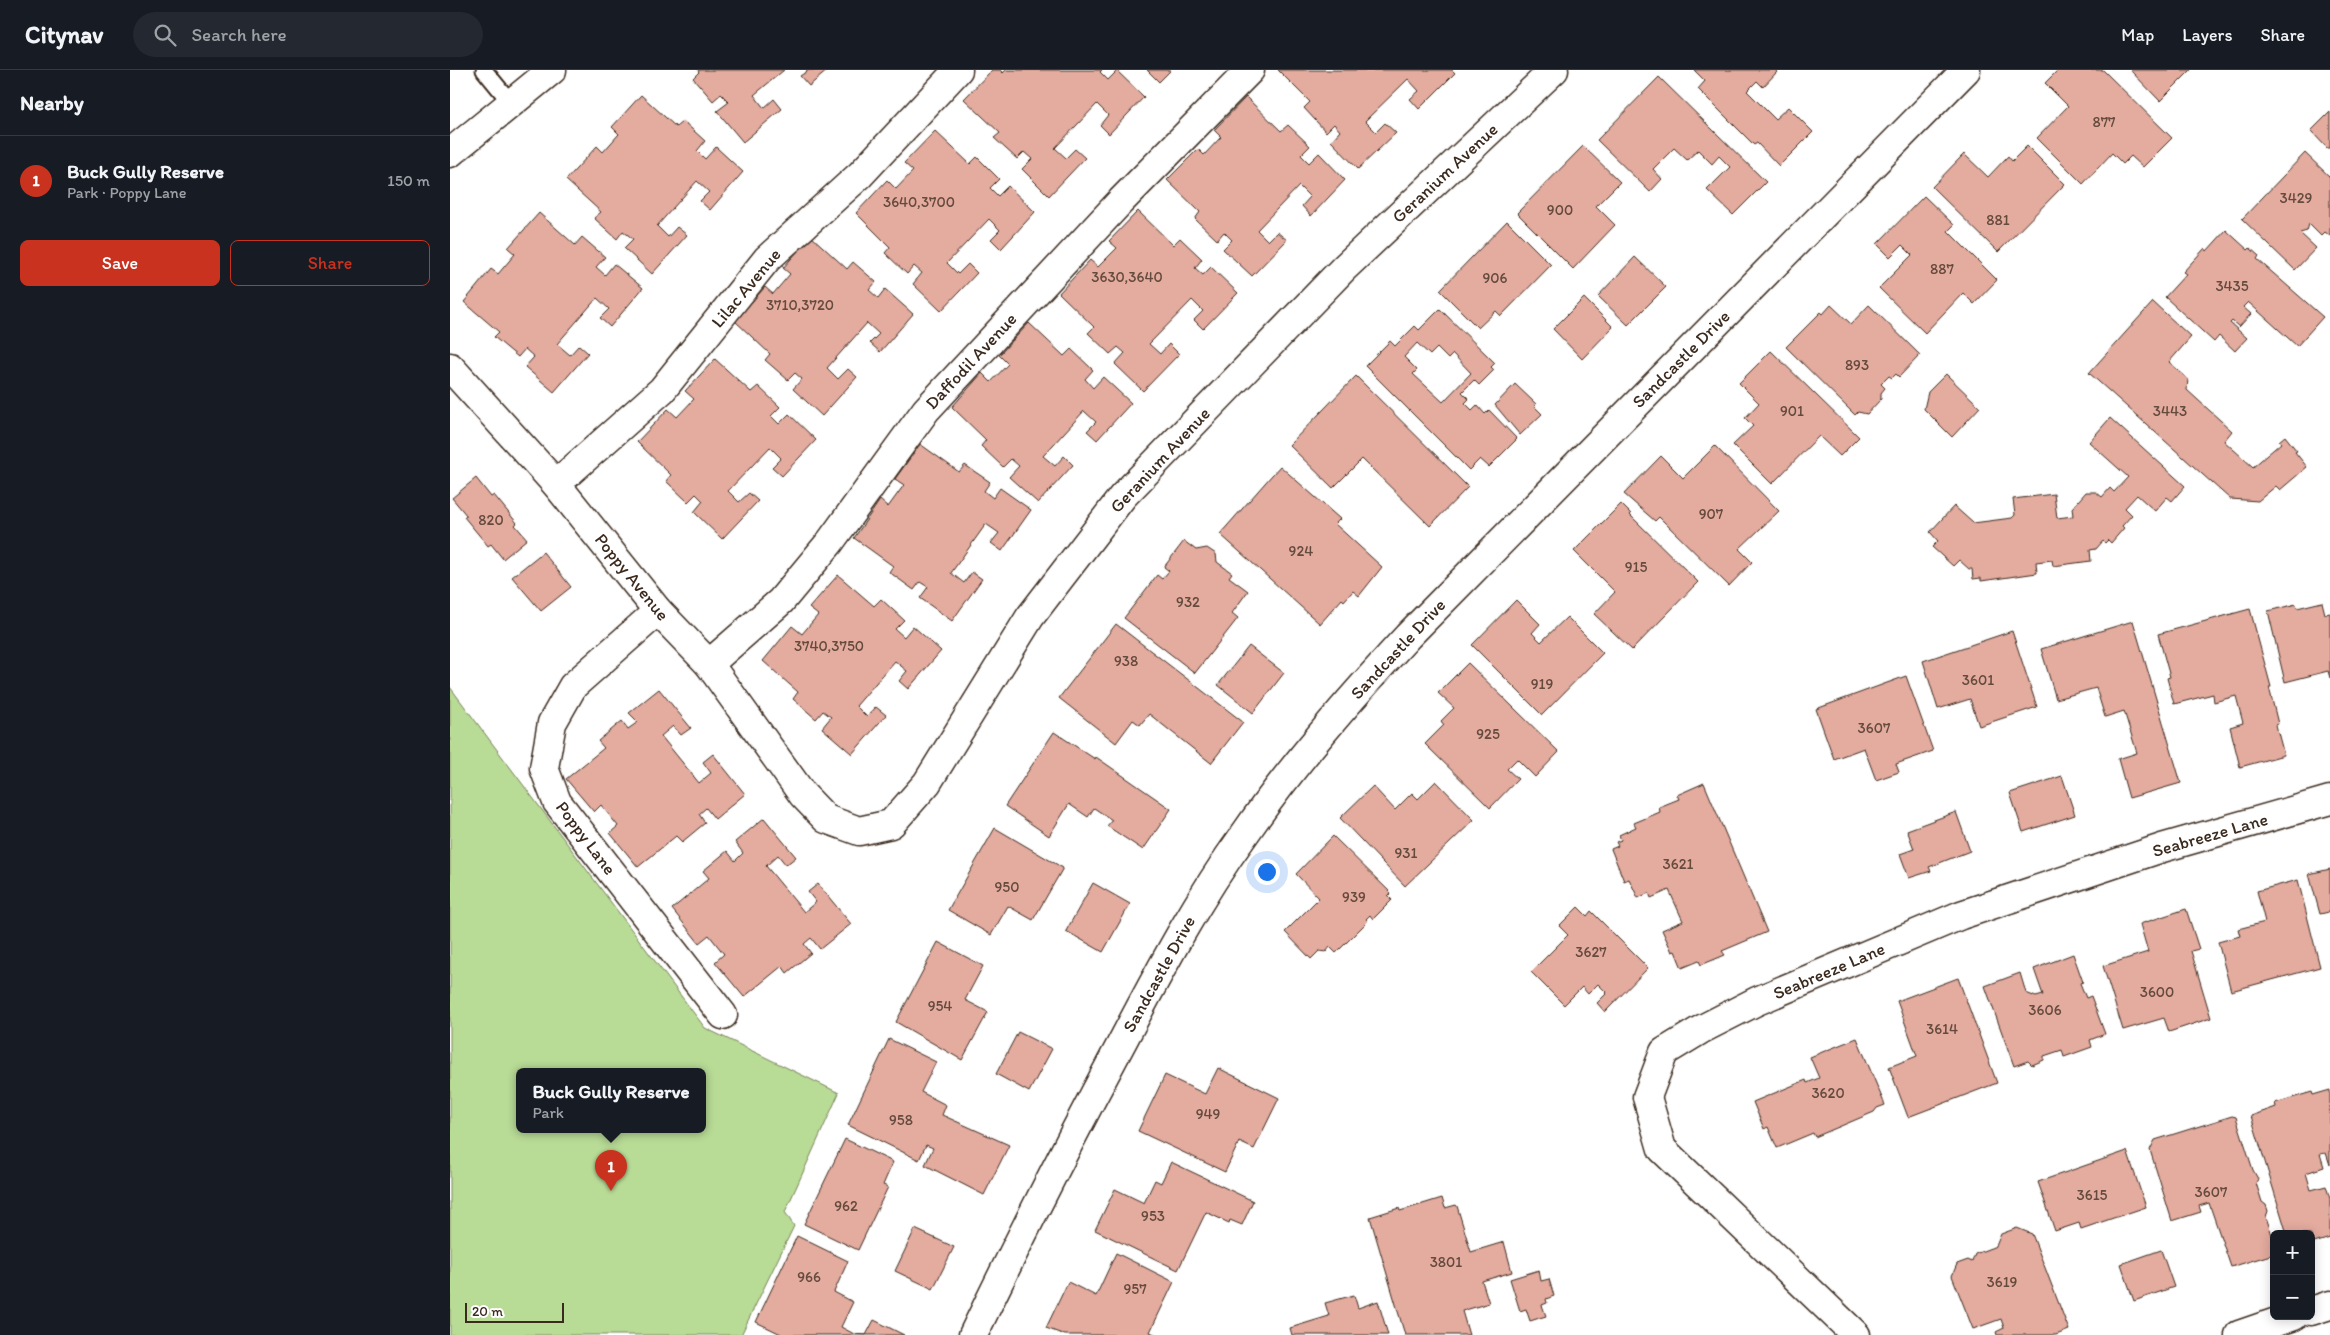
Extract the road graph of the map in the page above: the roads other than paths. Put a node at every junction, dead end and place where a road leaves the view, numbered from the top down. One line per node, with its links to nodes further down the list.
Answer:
1 (484, 70): 7 (lane)
2 (552, 70): 7 (street)
3 (958, 70): 10 (street, Lilac Avenue)
4 (1250, 70): 12 (street, Daffodil Avenue)
5 (1554, 70): 13 (street, Geranium Avenue)
6 (1966, 70): 20 (street, Sandcastle Drive)
7 (511, 104): 8 (street)
8 (450, 153)
9 (455, 382): 10 (street, Poppy Avenue)
10 (556, 484): 11 (street, Poppy Avenue)
11 (658, 611): 12 (street, Poppy Avenue); 15 (street, Poppy Lane)
12 (708, 664): 13 (street, Poppy Avenue)
13 (803, 795)
14 (2330, 800): 19 (street, Seabreeze Lane)
15 (723, 1015)
16 (2330, 1305): 17 (street)
17 (2315, 1309)
18 (2282, 1320): 21 (street)
19 (1847, 1326)
20 (974, 1335)
21 (2239, 1335)

